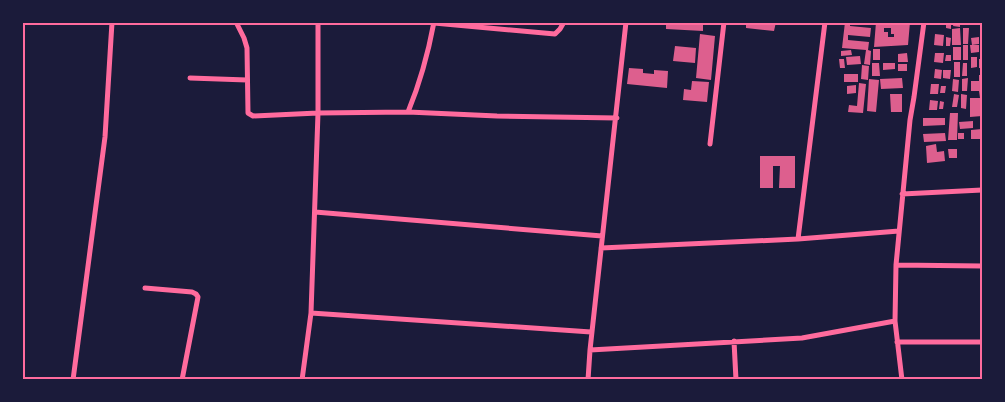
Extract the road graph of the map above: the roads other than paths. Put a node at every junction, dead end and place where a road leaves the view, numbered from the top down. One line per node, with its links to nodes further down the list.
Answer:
1 (112, 22): 34 (street)
2 (236, 22): 12 (street)
3 (318, 22): 14 (street)
4 (564, 22): 10 (street)
5 (626, 22): 15 (street)
6 (724, 22): 16 (street)
7 (825, 22): 22 (street)
8 (924, 22): 18 (street)
9 (434, 23): 10 (street); 13 (street)
10 (495, 26)
11 (190, 78): 12 (street)
12 (247, 80): 14 (street)
13 (408, 112): 14 (street); 15 (street)
14 (318, 114): 19 (street)
15 (616, 118): 21 (street)
16 (710, 144)
17 (982, 190): 18 (street)
18 (902, 194): 20 (street)
19 (315, 212): 21 (street); 27 (street)
20 (899, 231): 22 (street); 24 (street)
21 (602, 236): 23 (street)
22 (798, 239): 23 (street)
23 (601, 248): 29 (street)
24 (896, 265): 25 (street); 28 (street)
25 (982, 266)
26 (145, 288): 35 (street)
27 (311, 313): 29 (street); 36 (street)
28 (895, 320): 30 (street); 31 (street)
29 (591, 332): 33 (street)
30 (734, 341): 33 (street); 38 (street)
31 (897, 342): 32 (street); 39 (street)
32 (982, 342)
33 (590, 350): 37 (street)
34 (73, 380)
35 (182, 380)
36 (302, 380)
37 (588, 380)
38 (736, 380)
39 (902, 380)

